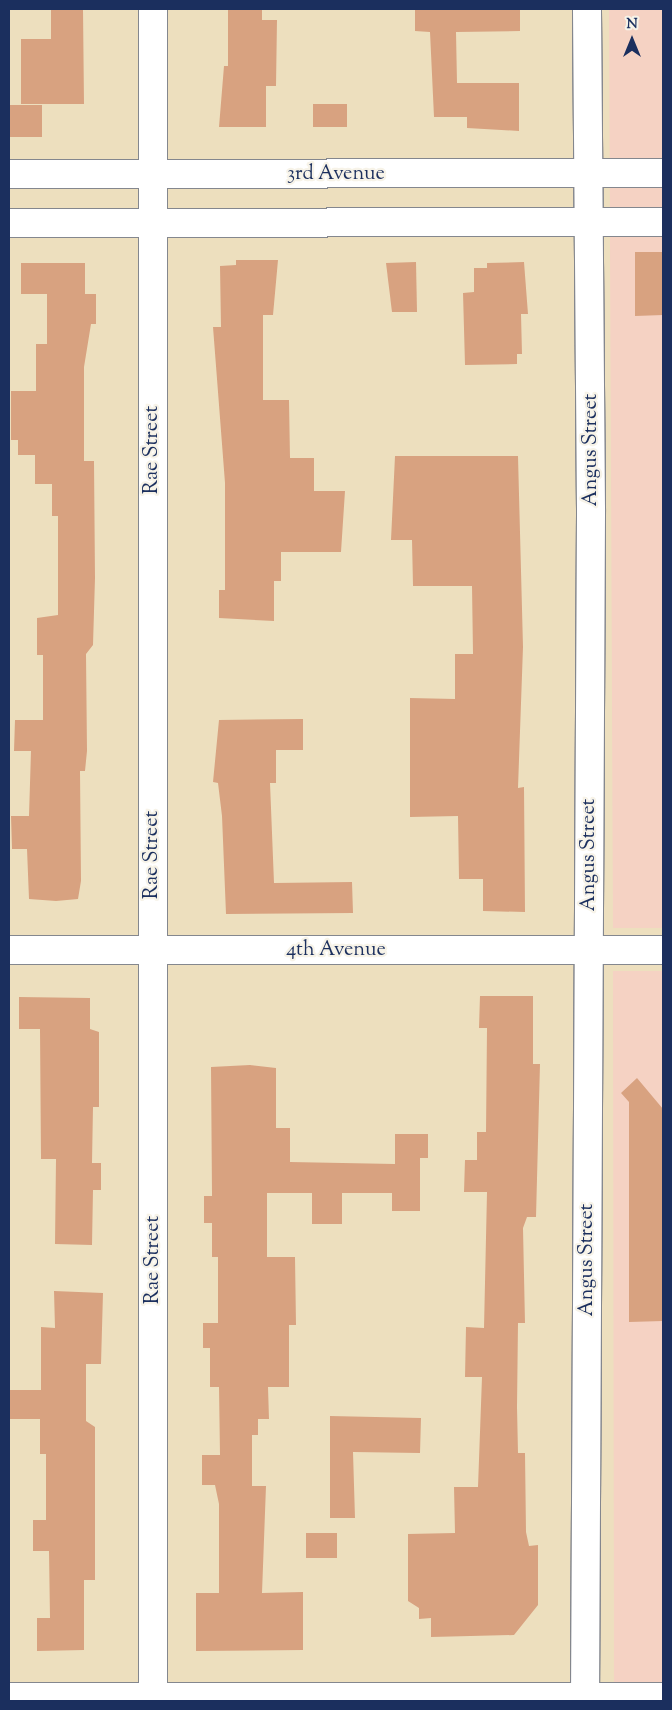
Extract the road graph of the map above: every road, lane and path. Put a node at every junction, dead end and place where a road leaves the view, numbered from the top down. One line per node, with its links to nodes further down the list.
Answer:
1 (153, 9): 4 (street, Rae Street)
2 (587, 9): 5 (street, Angus Street)
3 (9, 174): 4 (street, 3rd Avenue)
4 (152, 174): 5 (street, 3rd Avenue); 7 (street, Rae Street)
5 (588, 174): 6 (street, 3rd Avenue); 8 (street, Angus Street)
6 (663, 174)
7 (152, 222): 8 (street); 10 (street); 12 (street, Rae Street)
8 (590, 222): 9 (street); 13 (street, Angus Street)
9 (663, 222)
10 (9, 223)
11 (9, 950): 12 (street, 4th Avenue)
12 (152, 950): 13 (street, 4th Avenue); 17 (street, Rae Street)
13 (589, 950): 14 (street, 4th Avenue); 18 (street, Angus Street)
14 (663, 950)
15 (9, 1696): 17 (street)
16 (663, 1698): 18 (street)
17 (153, 1699): 18 (street)
18 (585, 1699)

